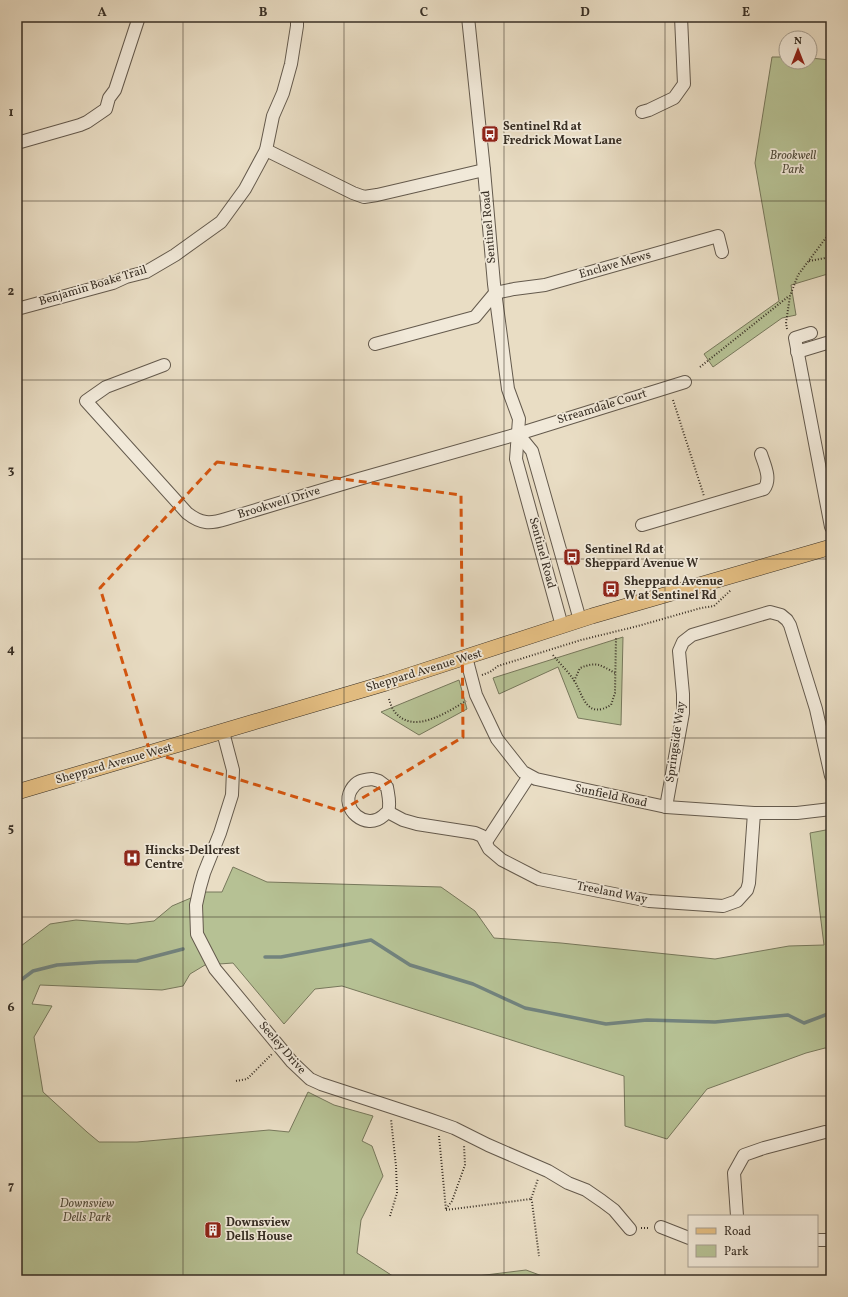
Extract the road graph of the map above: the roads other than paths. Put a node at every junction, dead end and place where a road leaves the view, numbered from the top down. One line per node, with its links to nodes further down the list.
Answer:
1 (139, 17): 6 (street)
2 (297, 17): 7 (street, Benjamin Boake Trail)
3 (468, 17): 8 (street, Sentinel Road)
4 (681, 17): 5 (street)
5 (642, 112)
6 (17, 142)
7 (266, 150): 8 (street); 11 (street, Benjamin Boake Trail)
8 (484, 170): 10 (street, Sentinel Road)
9 (722, 252): 10 (street, Enclave Mews)
10 (495, 293): 14 (street); 18 (street, Sentinel Road)
11 (17, 309)
12 (811, 333): 15 (street)
13 (830, 342): 15 (street)
14 (375, 344)
15 (797, 352): 21 (street)
16 (164, 365): 18 (street, Brookwell Drive)
17 (686, 382): 18 (street, Streamdale Court)
18 (518, 434): 23 (street, Sentinel Road); 24 (street, Sentinel Road)
19 (761, 454): 20 (street)
20 (642, 525)
21 (831, 527)
22 (831, 547): 23 (main road, Sheppard Avenue West)
23 (580, 620): 24 (main road, Sheppard Avenue West)
24 (562, 626): 25 (main road, Sheppard Avenue West)
25 (466, 657): 26 (main road, Sheppard Avenue West); 27 (street, Sunfield Road)
26 (223, 732): 29 (main road, Sheppard Avenue West); 38 (street, Seeley Drive)
27 (528, 776): 30 (street, Sunfield Road); 34 (street)
28 (831, 776): 30 (street, Springside Way)
29 (17, 792)
30 (666, 807): 33 (street, Sunfield Road)
31 (831, 808): 33 (street, Sunfield Road)
32 (388, 812): 34 (street, Treeland Way)
33 (754, 813): 34 (street, Treeland Way)
34 (486, 842)
35 (825, 1132): 36 (street)
36 (737, 1215)
37 (661, 1227): 39 (street)
38 (630, 1229)
39 (688, 1238)
40 (818, 1240): 41 (street)
41 (831, 1240)

